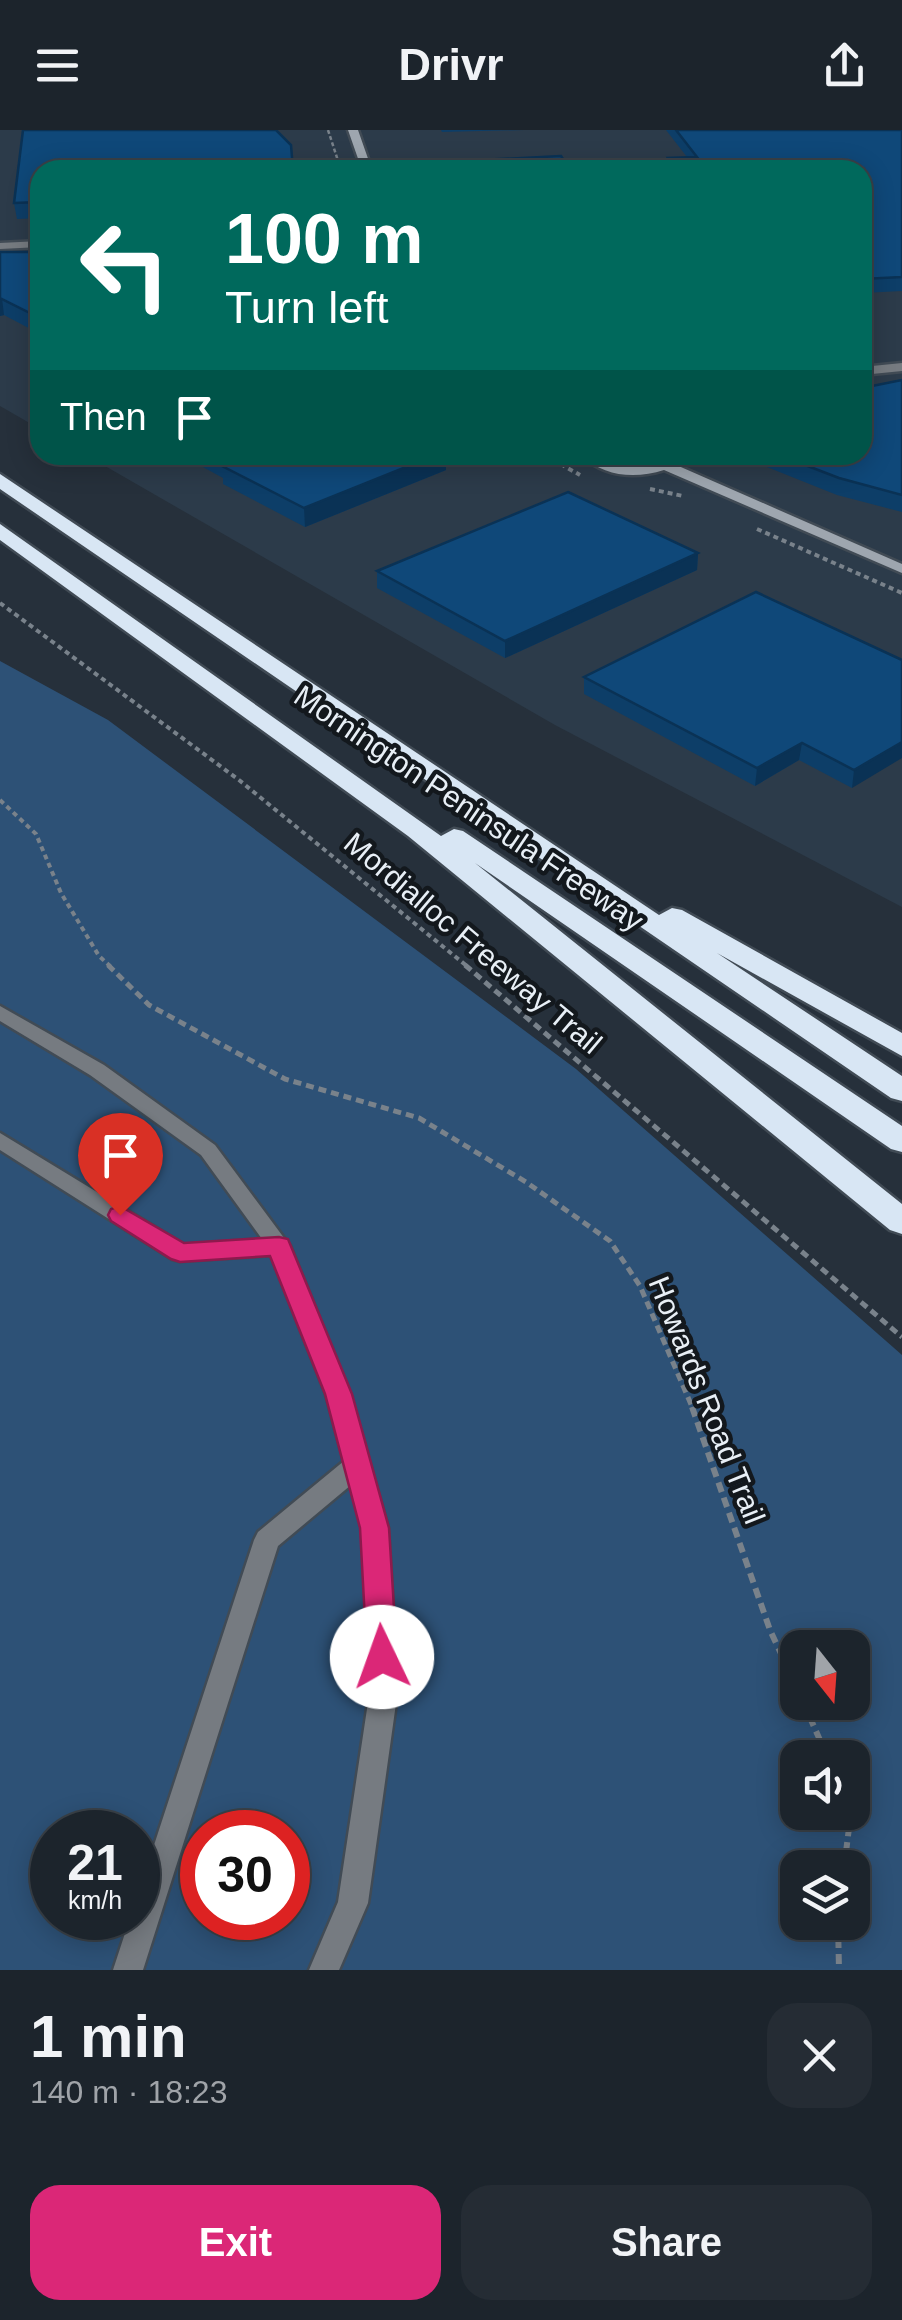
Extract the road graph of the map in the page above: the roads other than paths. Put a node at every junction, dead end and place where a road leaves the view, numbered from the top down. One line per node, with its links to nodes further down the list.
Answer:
1 (354, 130): 2 (street)
2 (364, 160)
3 (30, 244): 4 (street)
4 (0, 246)
5 (902, 367): 6 (street)
6 (872, 369)
7 (604, 465): 8 (street)
8 (648, 465)
9 (681, 465): 12 (street)
10 (0, 480): 13 (highway, Mornington Peninsula Freeway)
11 (0, 529): 18 (highway, Mornington Peninsula Freeway); 19 (highway)
12 (902, 570)
13 (456, 792): 15 (highway); 16 (highway, Mornington Peninsula Freeway)
14 (0, 1012): 20 (street)
15 (902, 1046)
16 (902, 1091)
17 (0, 1140): 20 (street)
18 (902, 1141)
19 (902, 1222)
20 (279, 1246): 21 (street)
21 (357, 1465): 22 (street); 23 (street)
22 (128, 1970)
23 (324, 1970)

